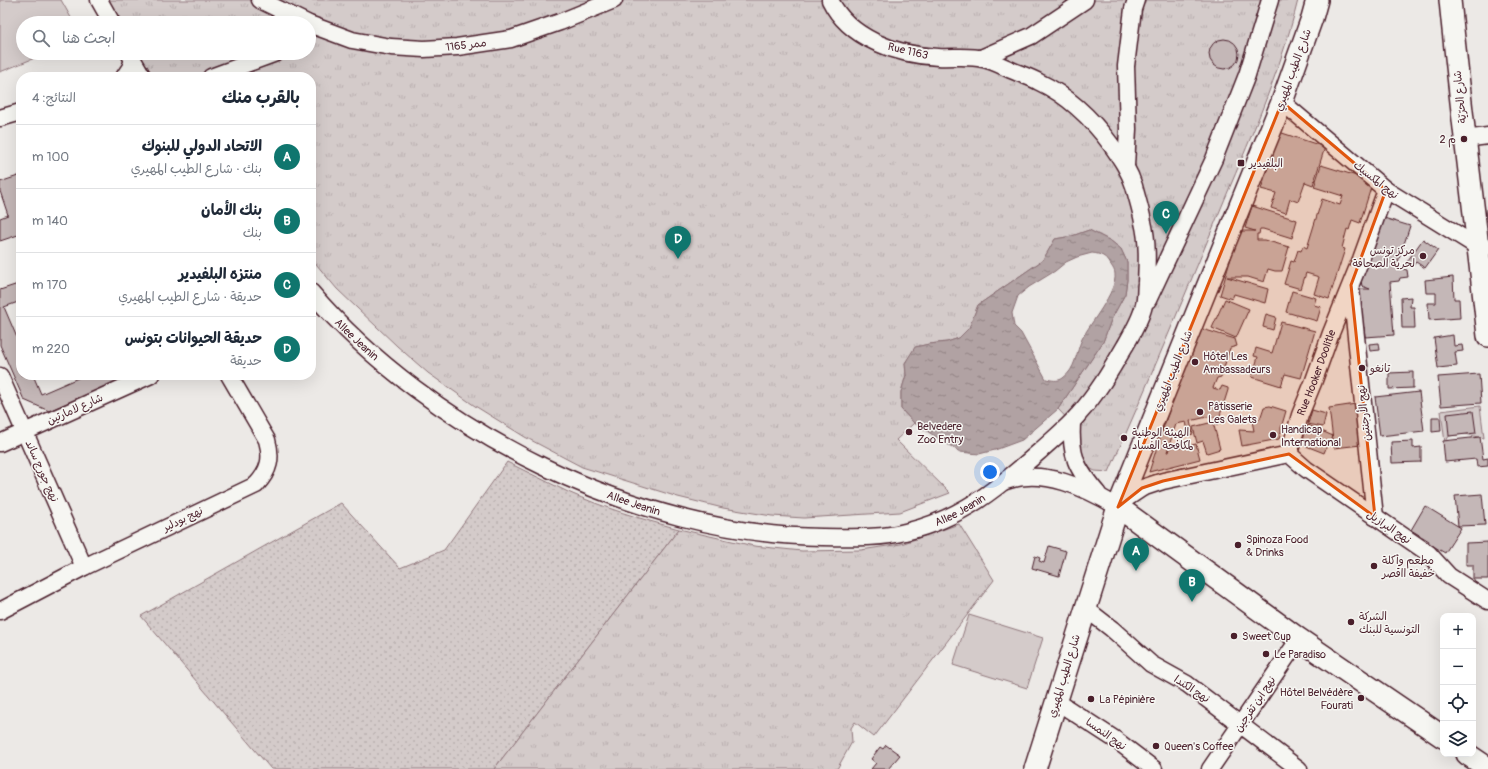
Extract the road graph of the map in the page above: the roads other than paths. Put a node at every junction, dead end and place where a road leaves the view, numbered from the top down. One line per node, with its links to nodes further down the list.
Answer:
1 (99, 0): 10 (street)
2 (260, 0): 11 (street, ممر 1165)
3 (614, 0): 12 (street, ممر 1165)
4 (830, 0): 13 (street, Rue 1163)
5 (1086, 0): 13 (street)
6 (1136, 0): 25 (street)
7 (1270, 0): 30 (street, Allee Jeanin)
8 (1317, 0): 20 (main road, شارع الطيب المهيري)
9 (1450, 0): 24 (main road, شارع الحرّيّة)
10 (108, 16)
11 (289, 16)
12 (316, 30)
13 (981, 58): 25 (street)
14 (131, 60): 17 (street)
15 (133, 60): 18 (street)
16 (257, 60): 19 (street)
17 (127, 72)
18 (140, 72)
19 (225, 72)
20 (1282, 102): 26 (street, نهج المكسيك); 41 (main road, شارع الطيب المهيري)
21 (16, 113): 22 (street)
22 (0, 118)
23 (1488, 136): 24 (street)
24 (1464, 139): 27 (main road, شارع الحرّيّة)
25 (1126, 166): 30 (street)
26 (1386, 190): 27 (street, نهج المكسيك); 28 (street, Rue Hooker Doolitle)
27 (1483, 247): 31 (main road, شارع الحرّيّة)
28 (1351, 286): 38 (street, Rue Hooker Doolitle); 42 (street, نهج الأرجنتين)
29 (316, 299): 39 (street, Allee Jeanin)
30 (1144, 307): 35 (street, Allee Jeanin)
31 (1488, 336)
32 (0, 376): 36 (street, نهج جورج ساند)
33 (139, 380): 36 (street, شارع لامارتين)
34 (232, 380): 43 (street, نهج بودلير)
35 (1072, 422): 39 (street, Allee Jeanin); 40 (street)
36 (24, 432): 37 (street, شارع لامارتين); 43 (street, نهج جورج ساند)
37 (0, 443)
38 (1289, 454): 41 (street); 42 (street, نهج البرازيل)
39 (1006, 481): 40 (street)
40 (1098, 494): 41 (street)
41 (1118, 507): 45 (main road, شارع الطيب المهيري); 47 (main road)
42 (1375, 517): 44 (street, نهج البرازيل)
43 (84, 567): 46 (street, نهج بودلير)
44 (1488, 601)
45 (1085, 608): 48 (main road, شارع الطيب المهيري); 49 (street, نهج الكندا)
46 (0, 611)
47 (1299, 640): 49 (street, نهج ابن تفرجين); 50 (main road)
48 (1056, 701): 53 (main road, شارع الطيب المهيري); 54 (street, نهج النمسا)
49 (1241, 725): 55 (street, نهج ابن تفرجين); 56 (street, نهج الكندا)
50 (1440, 735)
51 (1472, 757): 52 (main road)
52 (1488, 768)
53 (1036, 769)
54 (1154, 769)
55 (1210, 769)
56 (1299, 769)

